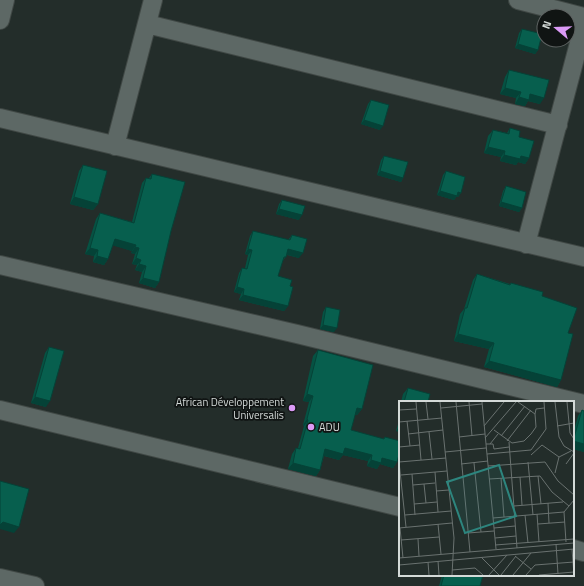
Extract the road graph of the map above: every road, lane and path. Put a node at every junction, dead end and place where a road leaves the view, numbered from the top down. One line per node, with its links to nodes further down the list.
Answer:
1 (5, 0): 5 (street)
2 (154, 0): 6 (street)
3 (518, 0): 4 (street)
4 (584, 17)
5 (0, 20)
6 (147, 24): 9 (street); 10 (street)
7 (584, 24): 9 (street)
8 (0, 118): 10 (street)
9 (558, 126): 11 (street)
10 (115, 146): 11 (street)
11 (526, 244): 12 (street)
12 (584, 258)
13 (0, 265): 14 (street)
14 (572, 401)
15 (574, 402): 16 (street)
16 (584, 404)
17 (0, 410): 18 (street)
18 (399, 507)
19 (574, 549): 20 (street)
20 (584, 552)
21 (0, 578): 22 (street)
22 (36, 586)

